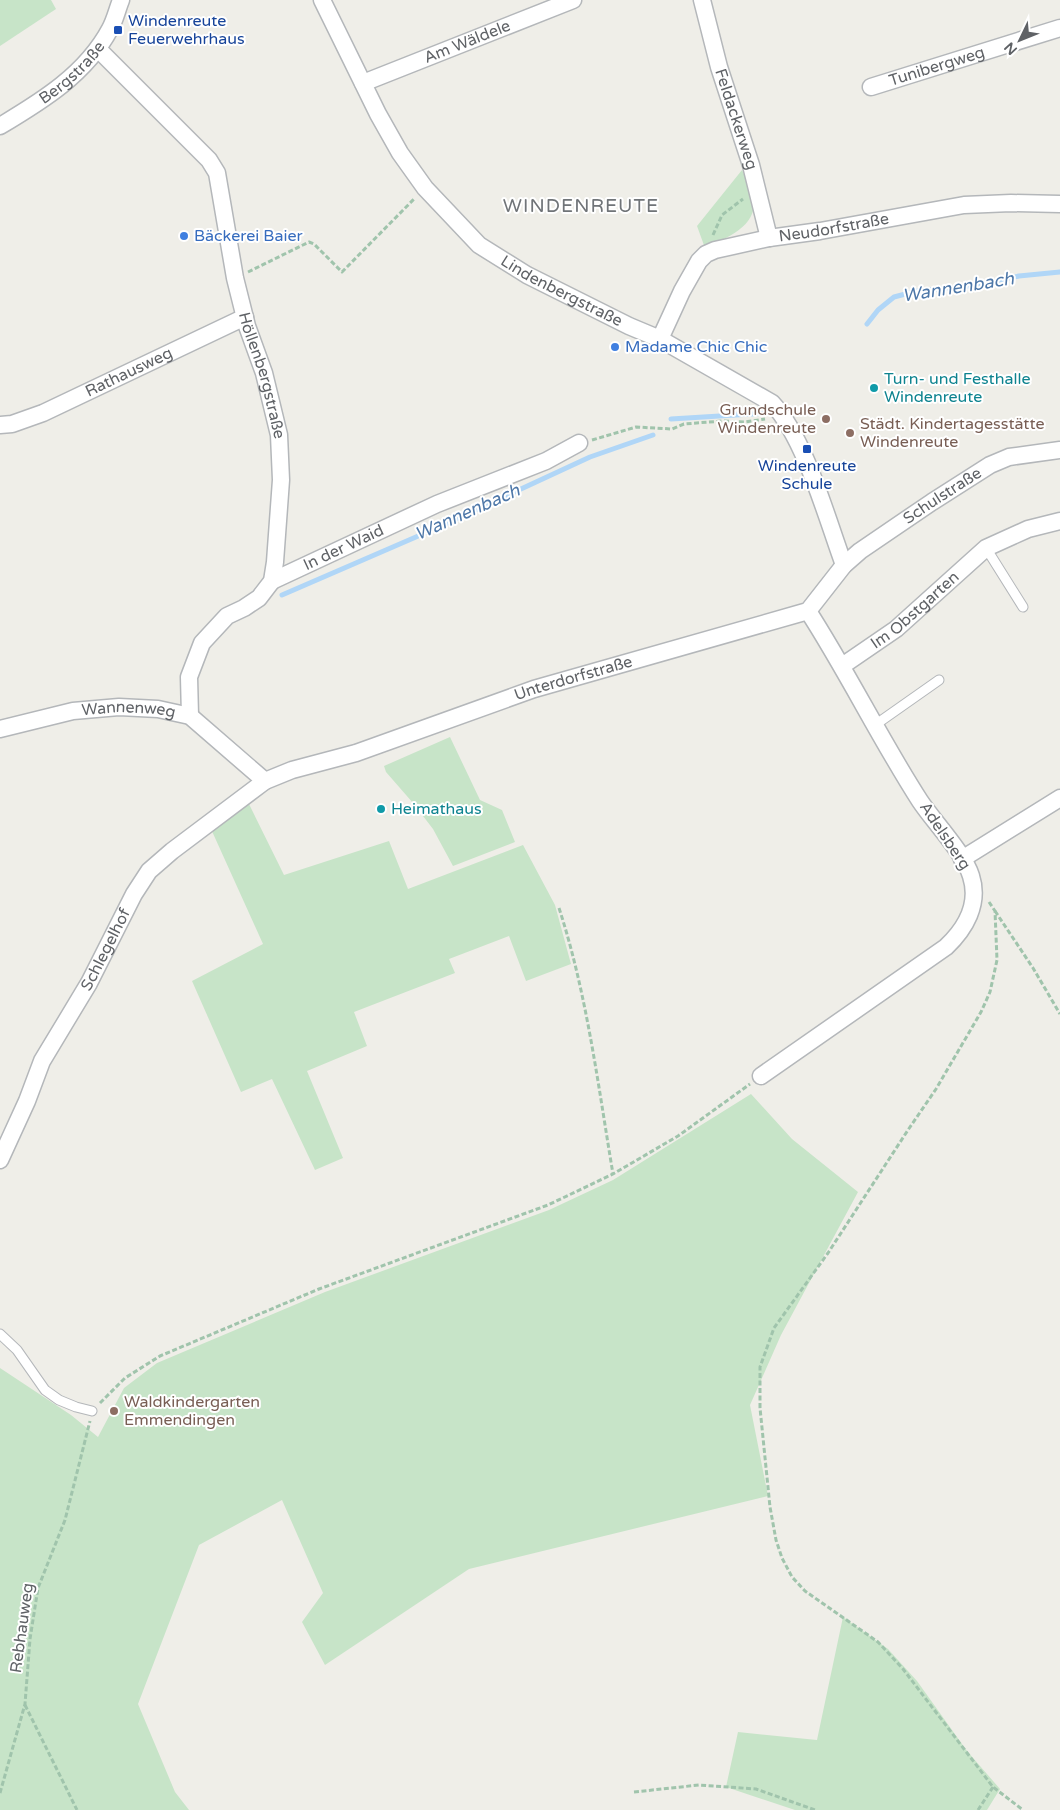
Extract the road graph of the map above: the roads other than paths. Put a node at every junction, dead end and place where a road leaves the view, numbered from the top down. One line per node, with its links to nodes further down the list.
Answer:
1 (121, 0): 6 (street, Bergstraße)
2 (322, 0): 7 (street, Lindenbergstraße)
3 (573, 0): 7 (street, Am Wäldele)
4 (702, 0): 11 (street, Feldackerweg)
5 (1060, 28): 8 (street, Tunibergweg)
6 (98, 49): 9 (street, Bergstraße); 12 (street, Höllenbergstraße)
7 (363, 83): 13 (street, Lindenbergstraße)
8 (871, 87)
9 (0, 126)
10 (1060, 204): 11 (street, Neudorfstraße)
11 (769, 238): 13 (street, Neudorfstraße)
12 (245, 317): 14 (street, Rathausweg); 20 (street, Höllenbergstraße)
13 (660, 339): 19 (street, Lindenbergstraße)
14 (4, 428)
15 (579, 443): 20 (street, In der Waid)
16 (1060, 450): 19 (street, Schulstraße)
17 (1060, 521): 18 (street, Im Obstgarten)
18 (986, 548): 21 (lane); 23 (street, Im Obstgarten)
19 (844, 566): 22 (street)
20 (272, 581): 25 (street)
21 (1023, 607)
22 (808, 611): 23 (street, Adelsberg); 28 (street, Unterdorfstraße)
23 (842, 666): 26 (street, Adelsberg)
24 (939, 680): 26 (lane)
25 (190, 716): 27 (street, Wannenweg); 28 (street, Wannenweg)
26 (875, 725): 30 (street, Adelsberg)
27 (0, 729)
28 (265, 781): 32 (street, Schlegelhof)
29 (1060, 798): 30 (street)
30 (962, 860): 31 (street, Adelsberg)
31 (761, 1076)
32 (0, 1160)
33 (0, 1334): 34 (lane)
34 (92, 1411)

